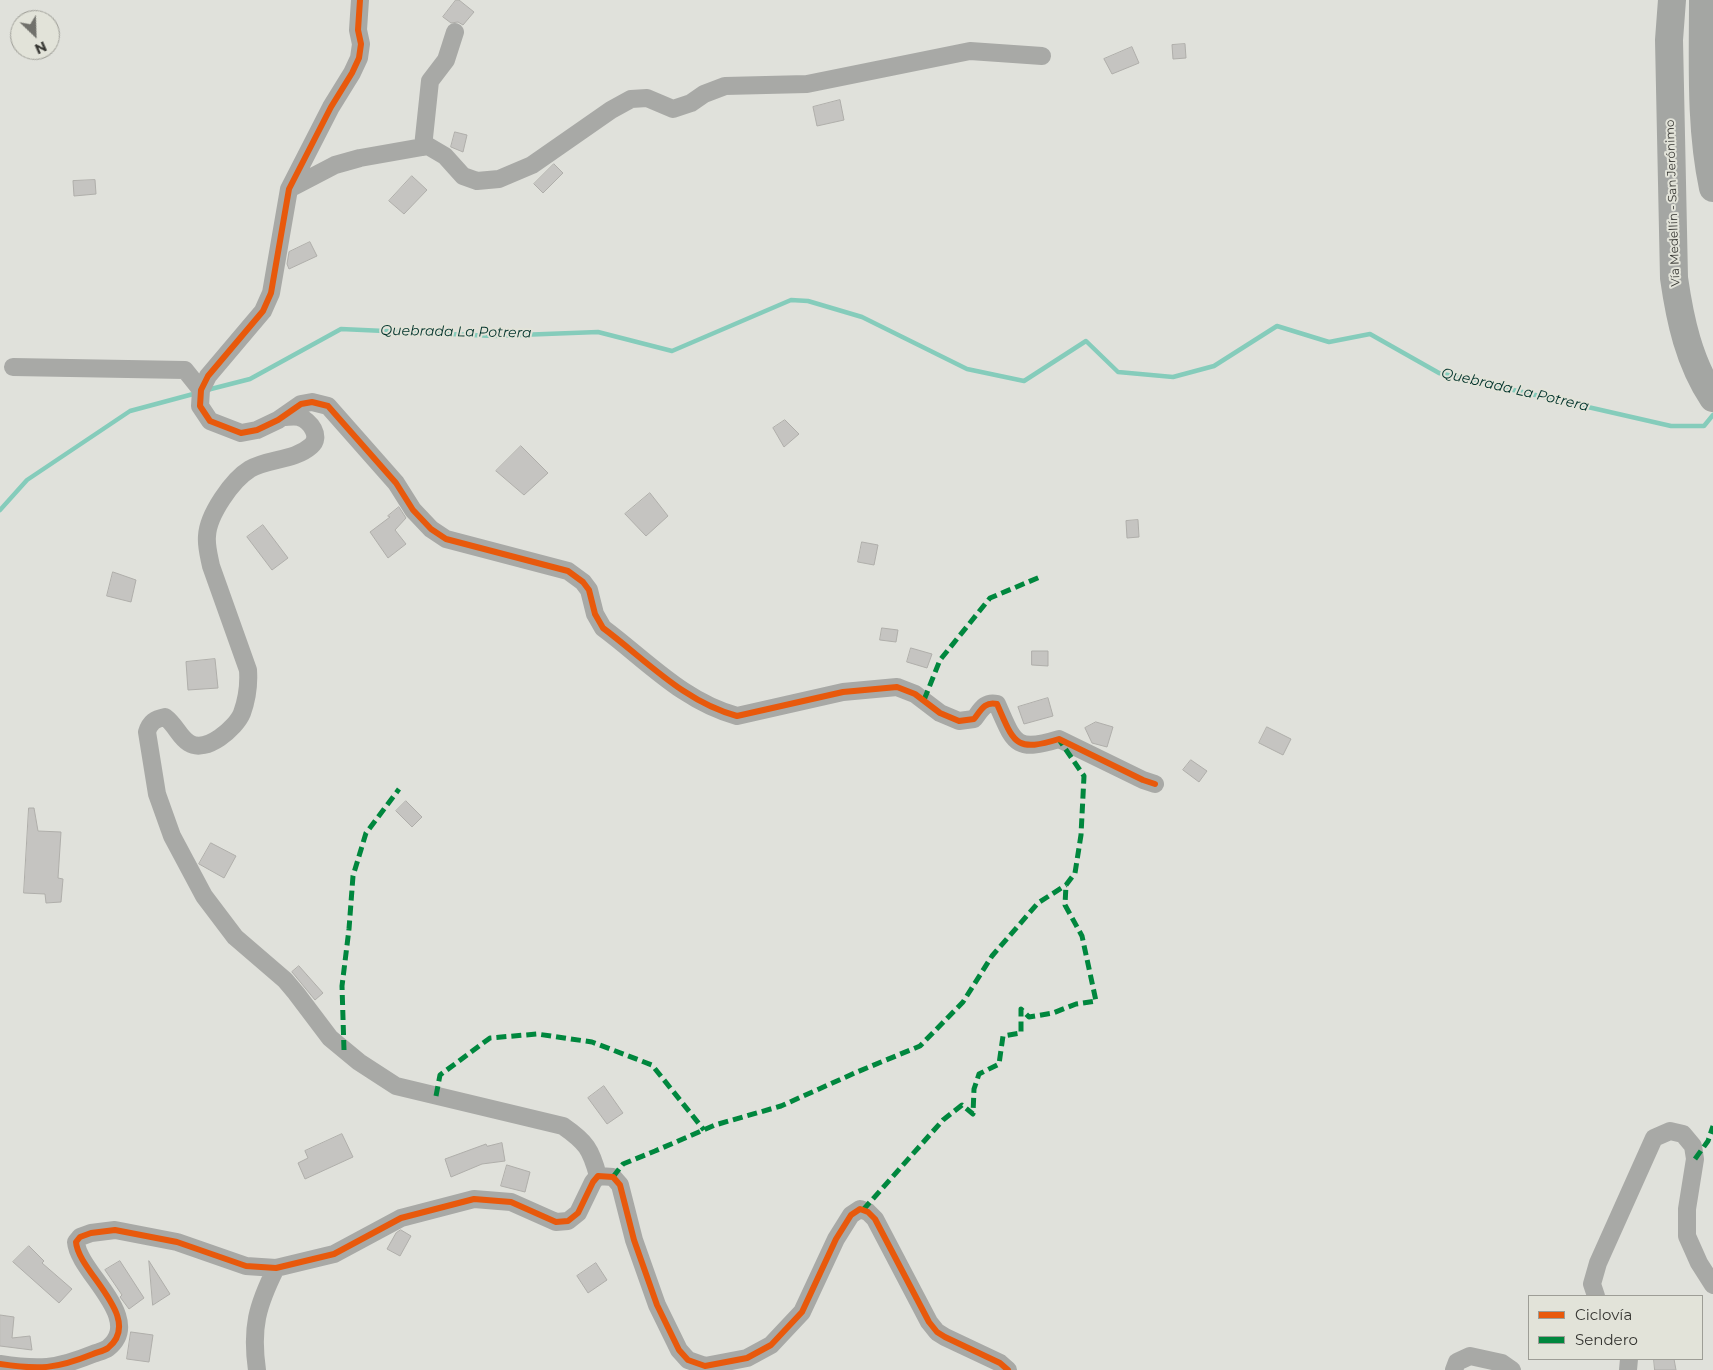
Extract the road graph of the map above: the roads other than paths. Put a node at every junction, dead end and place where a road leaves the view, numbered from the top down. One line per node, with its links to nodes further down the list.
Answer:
1 (360, 0): 8 (street)
2 (1672, 0): 11 (highway, Vía Medellín - San Jerónimo)
3 (1703, 0): 7 (highway)
4 (456, 32): 6 (street)
5 (1042, 56): 6 (street)
6 (424, 147): 8 (street)
7 (1713, 188)
8 (289, 190): 10 (street)
9 (13, 367): 10 (street)
10 (201, 398): 12 (street)
11 (1713, 398)
12 (284, 417): 13 (street); 14 (street)
13 (1155, 784)
14 (598, 1176): 15 (street); 20 (street)
15 (276, 1268): 18 (street); 19 (street)
16 (1713, 1285): 17 (street)
17 (1596, 1295)
18 (0, 1364)
19 (258, 1370)
20 (1008, 1370)
21 (1454, 1370): 22 (street)
22 (1512, 1370)

